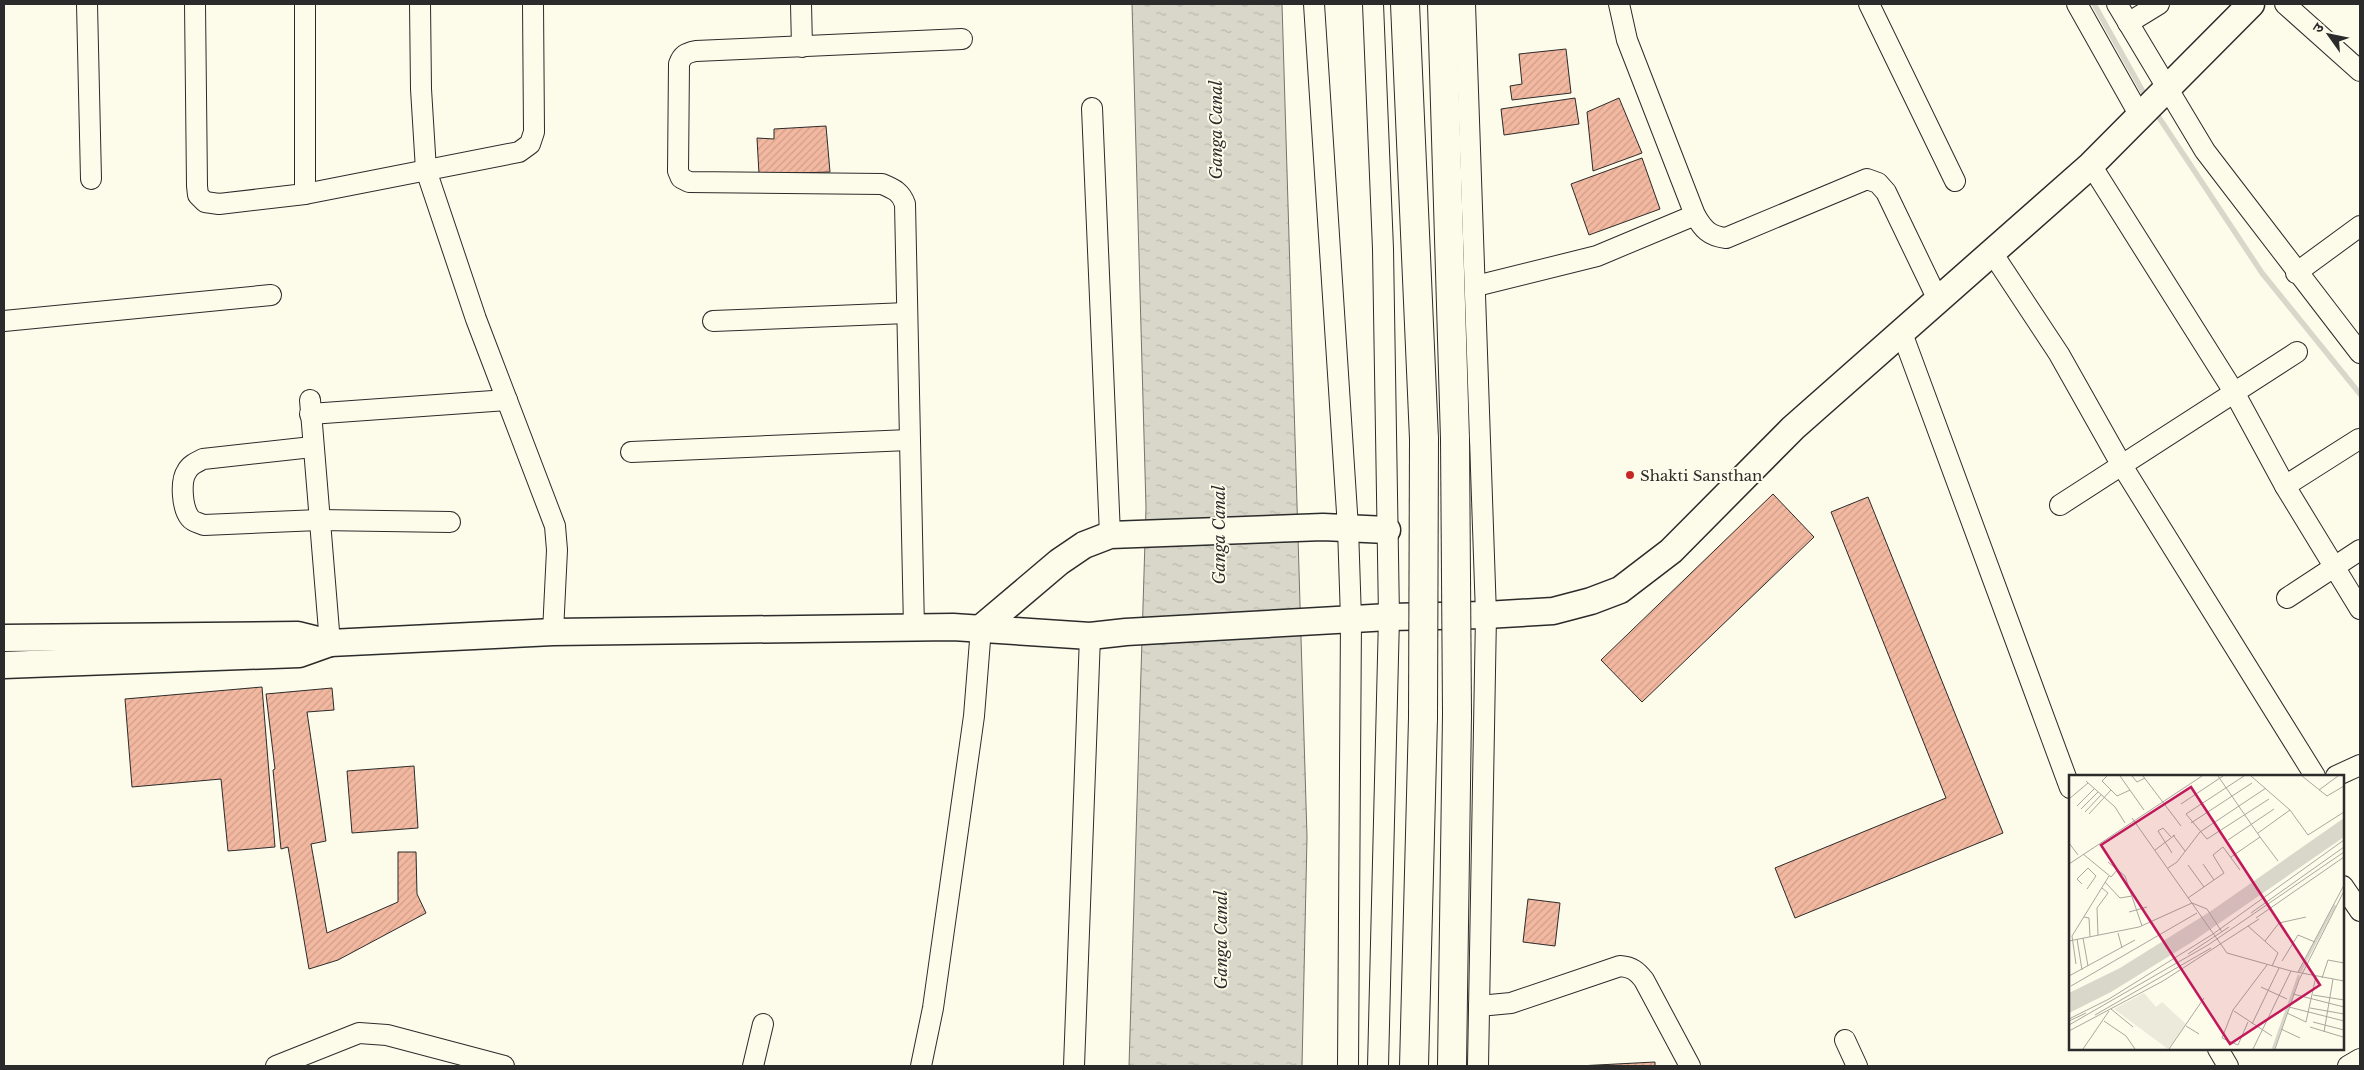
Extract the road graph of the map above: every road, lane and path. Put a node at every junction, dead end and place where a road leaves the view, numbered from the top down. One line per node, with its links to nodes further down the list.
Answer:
1 (87, 4): 28 (street)
2 (196, 4): 30 (street)
3 (305, 4): 30 (street)
4 (420, 4): 27 (street)
5 (533, 4): 27 (street)
6 (802, 4): 21 (street)
7 (1314, 4): 55 (street)
8 (1373, 4): 56 (street)
9 (1405, 4): 91 (highway, bridge)
10 (1442, 4): 92 (highway, bridge)
11 (1466, 4): 35 (street)
12 (1619, 4): 31 (street)
13 (1869, 4): 29 (street)
14 (2076, 4): 25 (street)
15 (2117, 4): 19 (street)
16 (2159, 4): 19 (street)
17 (2251, 4): 23 (main road)
18 (2285, 4): 22 (street)
19 (2128, 22): 23 (street)
20 (962, 40): 21 (street)
21 (802, 47): 38 (street)
22 (2360, 71)
23 (2166, 90): 25 (main road); 34 (street)
24 (1092, 108): 57 (street)
25 (2140, 116): 26 (main road)
26 (2091, 164): 33 (main road); 44 (street)
27 (426, 170): 30 (street); 45 (street)
28 (91, 179)
29 (1955, 181)
30 (304, 194)
31 (1695, 215): 35 (street); 37 (street)
32 (2360, 226): 34 (street)
33 (1991, 251): 37 (main road); 50 (street)
34 (2296, 273): 43 (street)
35 (1476, 286): 62 (street)
36 (271, 295): 39 (street)
37 (1938, 300): 41 (main road)
38 (907, 313): 40 (street); 47 (street)
39 (4, 321)
40 (713, 321)
41 (1902, 332): 62 (main road); 75 (street)
42 (2297, 352): 44 (street)
43 (2360, 354)
44 (2234, 392): 50 (street); 51 (street)
45 (507, 400): 48 (street); 67 (street)
46 (2359, 439): 51 (street)
47 (908, 440): 49 (street); 65 (street)
48 (312, 447): 53 (street); 53 (street)
49 (632, 452)
50 (2121, 464): 52 (street); 73 (street)
51 (2285, 486): 59 (street)
52 (2060, 505)
53 (319, 520): 54 (street); 70 (street)
54 (450, 522)
55 (1335, 528): 56 (main road); 57 (main road); 64 (street)
56 (1387, 530): 63 (street)
57 (1119, 534): 66 (main road)
58 (2360, 550): 59 (street)
59 (2335, 566): 60 (street); 61 (street)
60 (2287, 598)
61 (2360, 609)
62 (1486, 615): 63 (main road); 78 (street)
63 (1388, 617): 64 (main road); 90 (street)
64 (1351, 619): 68 (main road); 89 (street)
65 (914, 628): 66 (main road); 67 (main road)
66 (980, 628): 68 (main road); 87 (street)
67 (553, 632): 70 (main road)
68 (1090, 636): 88 (street)
69 (4, 638): 70 (main road)
70 (330, 643): 71 (main road)
71 (4, 665)
72 (2360, 765): 74 (street)
73 (2314, 775)
74 (2338, 775)
75 (2069, 785)
76 (2344, 887): 77 (street)
77 (2360, 911)
78 (1479, 1006): 93 (street); 94 (street)
79 (763, 1024): 86 (street)
80 (1845, 1040): 95 (street)
81 (2219, 1050): 96 (street)
82 (2360, 1059): 97 (street)
83 (296, 1062): 84 (street); 85 (street)
84 (276, 1066)
85 (504, 1066)
86 (752, 1066)
87 (921, 1066)
88 (1074, 1066)
89 (1348, 1066)
90 (1378, 1066)
91 (1414, 1066)
92 (1452, 1066)
93 (1478, 1066)
94 (1690, 1066)
95 (1857, 1066)
96 (2228, 1066)
97 (2348, 1066)

